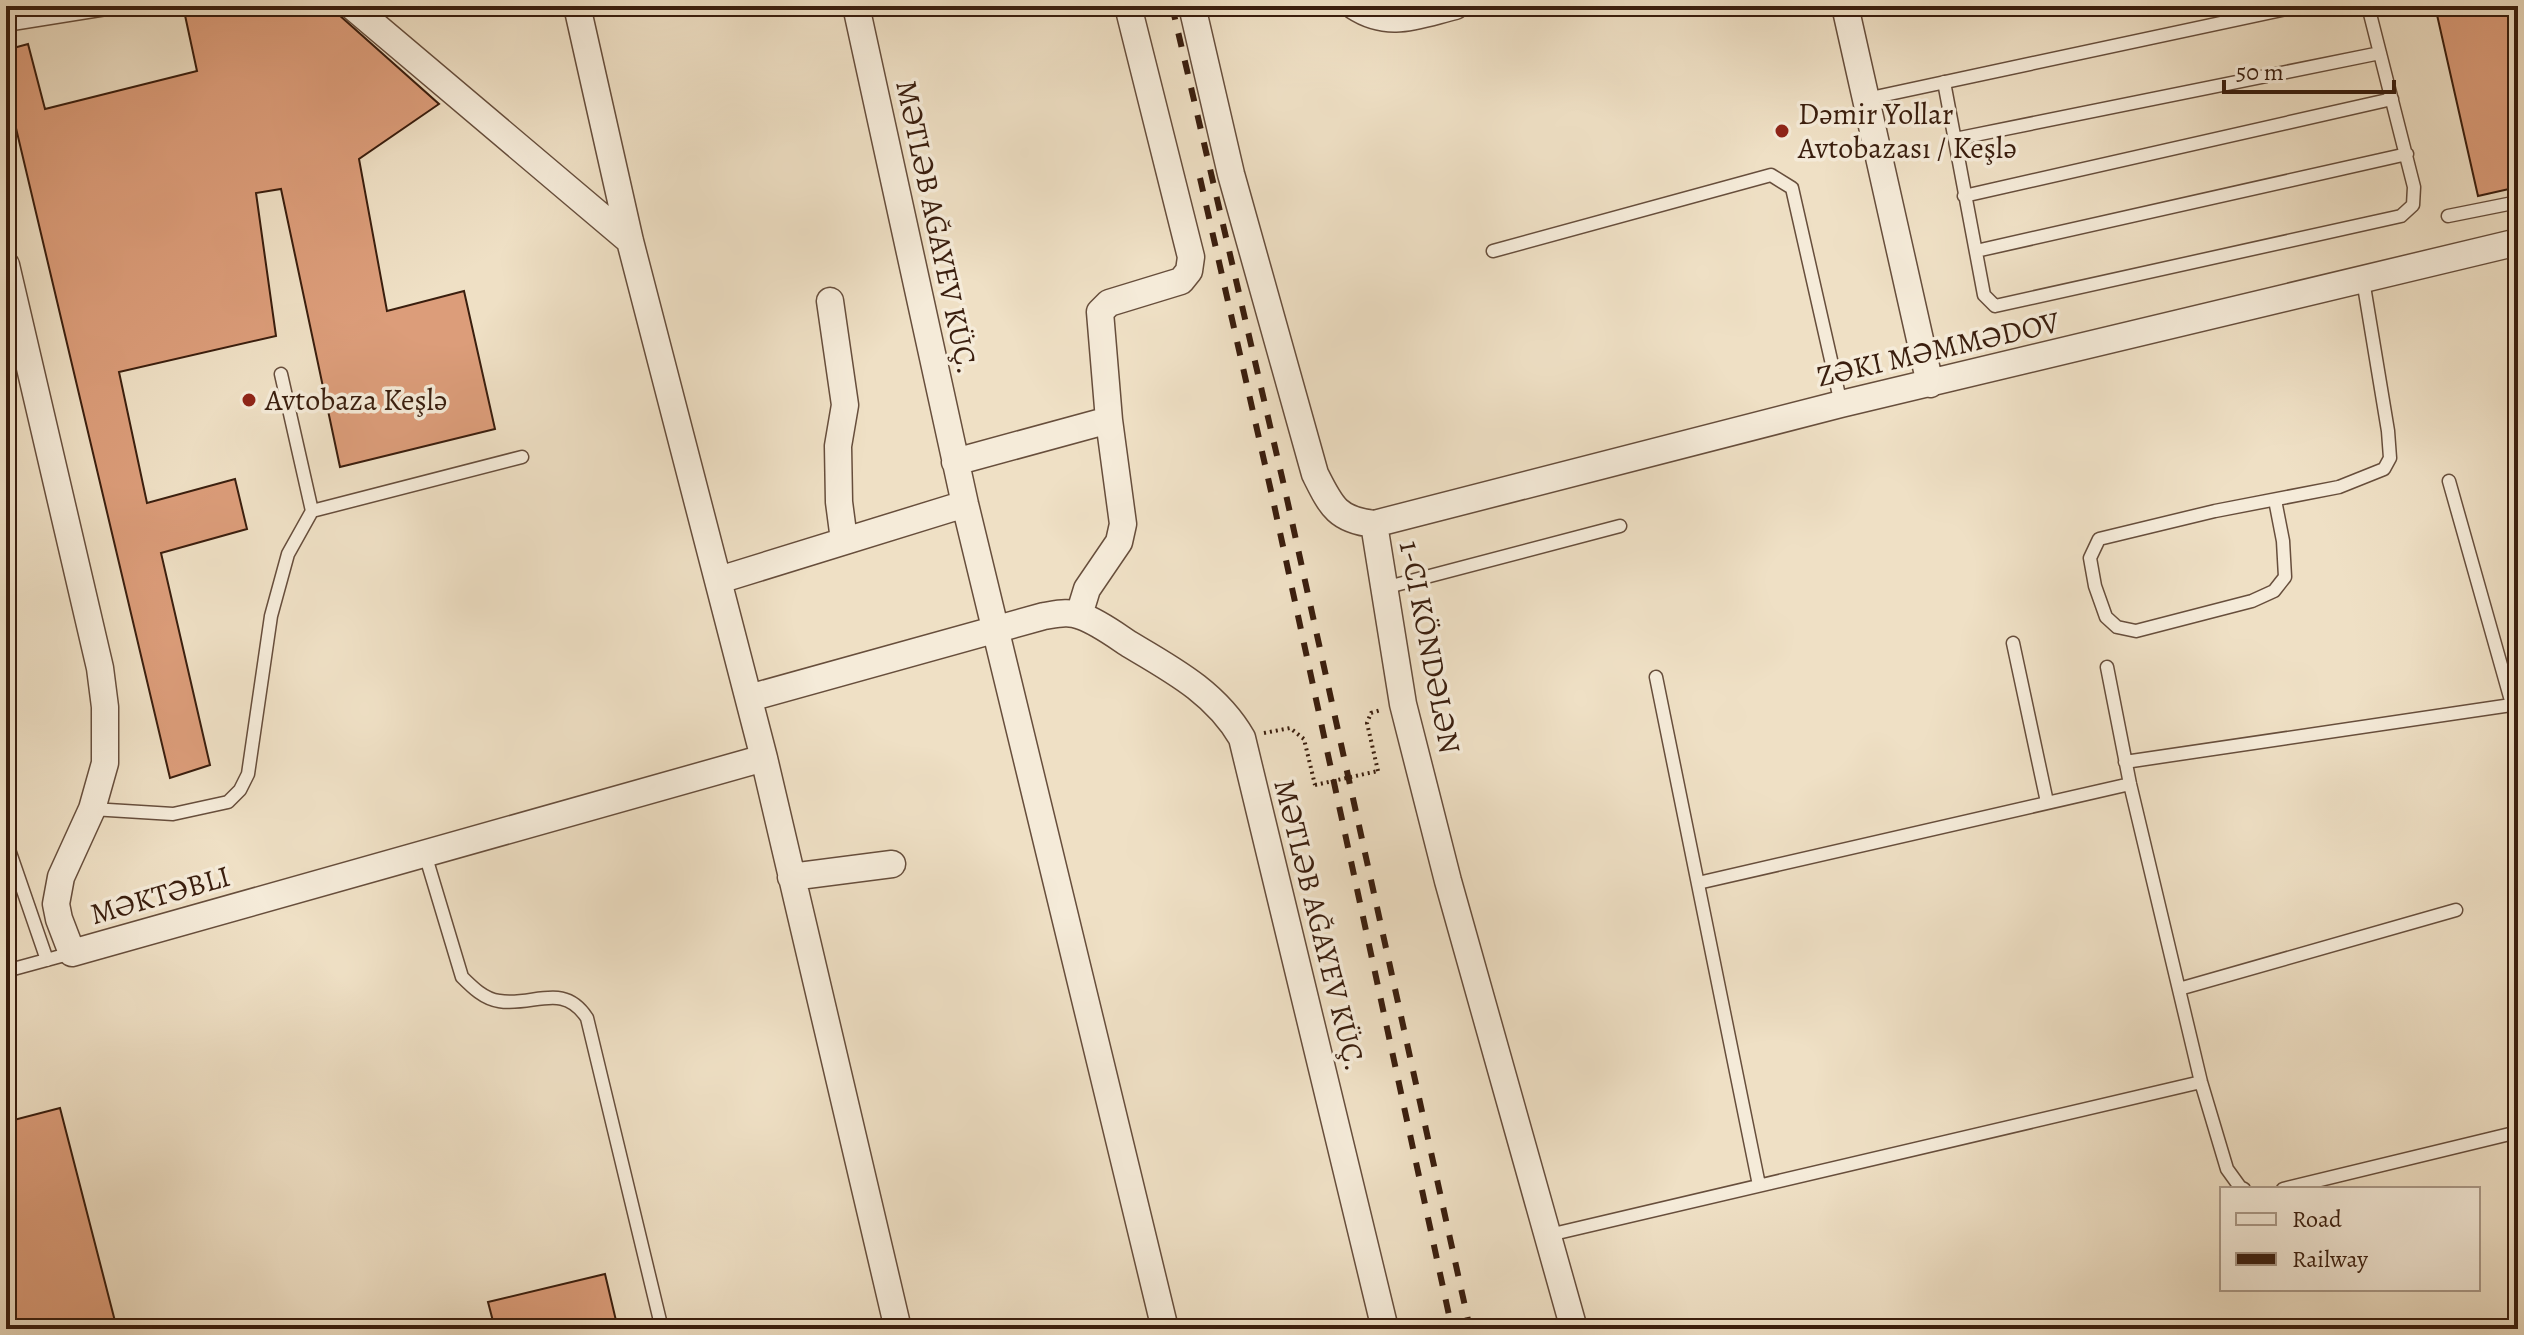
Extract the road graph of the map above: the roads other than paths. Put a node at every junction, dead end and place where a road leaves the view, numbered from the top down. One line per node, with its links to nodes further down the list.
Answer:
1 (125, 6): 12 (lane)
2 (352, 6): 22 (street)
3 (577, 6): 22 (street)
4 (856, 6): 34 (street, MƏTLƏB AĞAYEV KÜÇ.)
5 (1128, 6): 32 (street)
6 (1192, 6): 39 (street, 1-CI KÖNDƏLƏN)
7 (1354, 6): 8 (street)
8 (1455, 6)
9 (1845, 6): 15 (street)
10 (2300, 6): 14 (lane)
11 (2366, 6): 13 (lane)
12 (6, 25)
13 (2380, 53): 16 (lane); 17 (lane)
14 (1944, 82): 15 (lane); 17 (lane)
15 (1866, 99): 30 (street)
16 (2392, 99): 18 (lane); 19 (lane)
17 (1955, 139): 19 (lane)
18 (2407, 154): 25 (lane); 25 (lane)
19 (1964, 196): 25 (lane)
20 (2518, 202): 21 (lane)
21 (2448, 216)
22 (630, 241): 42 (street)
23 (2518, 242): 27 (street, ZƏKI MƏMMƏDOV)
24 (1493, 251): 31 (lane)
25 (1976, 251)
26 (6, 265): 55 (street, MƏKTƏBLI)
27 (2363, 280): 30 (street, ZƏKI MƏMMƏDOV); 36 (lane)
28 (830, 301): 41 (street)
29 (281, 374): 38 (lane)
30 (1930, 384): 31 (street, ZƏKI MƏMMƏDOV)
31 (1841, 404): 39 (street, ZƏKI MƏMMƏDOV)
32 (1109, 420): 34 (street); 44 (street)
33 (522, 457): 38 (lane)
34 (955, 462): 37 (street, MƏTLƏB AĞAYEV KÜÇ.)
35 (2449, 481): 50 (lane)
36 (2275, 500): 36 (lane)
37 (965, 504): 41 (street); 45 (street, MƏTLƏB AĞAYEV KÜÇ.)
38 (312, 511): 55 (lane)
39 (1374, 524): 43 (street, 1-CI KÖNDƏLƏN)
40 (1620, 526): 43 (lane)
41 (844, 540): 42 (street)
42 (719, 580): 49 (street)
43 (1384, 588): 70 (street, 1-CI KÖNDƏLƏN)
44 (1079, 615): 45 (street); 74 (street, MƏTLƏB AĞAYEV KÜÇ.)
45 (997, 630): 49 (street); 73 (street, MƏTLƏB AĞAYEV KÜÇ.)
46 (2013, 643): 54 (lane)
47 (2107, 667): 52 (lane)
48 (1656, 677): 60 (lane)
49 (749, 698): 51 (street)
50 (2515, 704): 52 (lane)
51 (764, 758): 57 (street, MƏKTƏBLI); 59 (street)
52 (2125, 762): 53 (lane)
53 (2130, 784): 54 (lane); 64 (lane)
54 (2047, 802): 60 (lane)
55 (92, 809): 62 (street, MƏKTƏBLI)
56 (6, 841): 62 (lane)
57 (425, 854): 62 (street, MƏKTƏBLI); 71 (lane)
58 (892, 864): 59 (street)
59 (791, 877): 72 (street)
60 (1698, 883): 67 (lane)
61 (2456, 910): 64 (lane)
62 (59, 956): 63 (lane)
63 (6, 971)
64 (2179, 989): 65 (lane)
65 (2201, 1082): 67 (lane); 68 (lane)
66 (2518, 1132): 69 (lane)
67 (1759, 1185): 70 (lane)
68 (2240, 1187)
69 (2291, 1187)
70 (1549, 1235): 75 (street, 1-CI KÖNDƏLƏN)
71 (662, 1329)
72 (898, 1329)
73 (1165, 1329)
74 (1385, 1329)
75 (1574, 1329)

